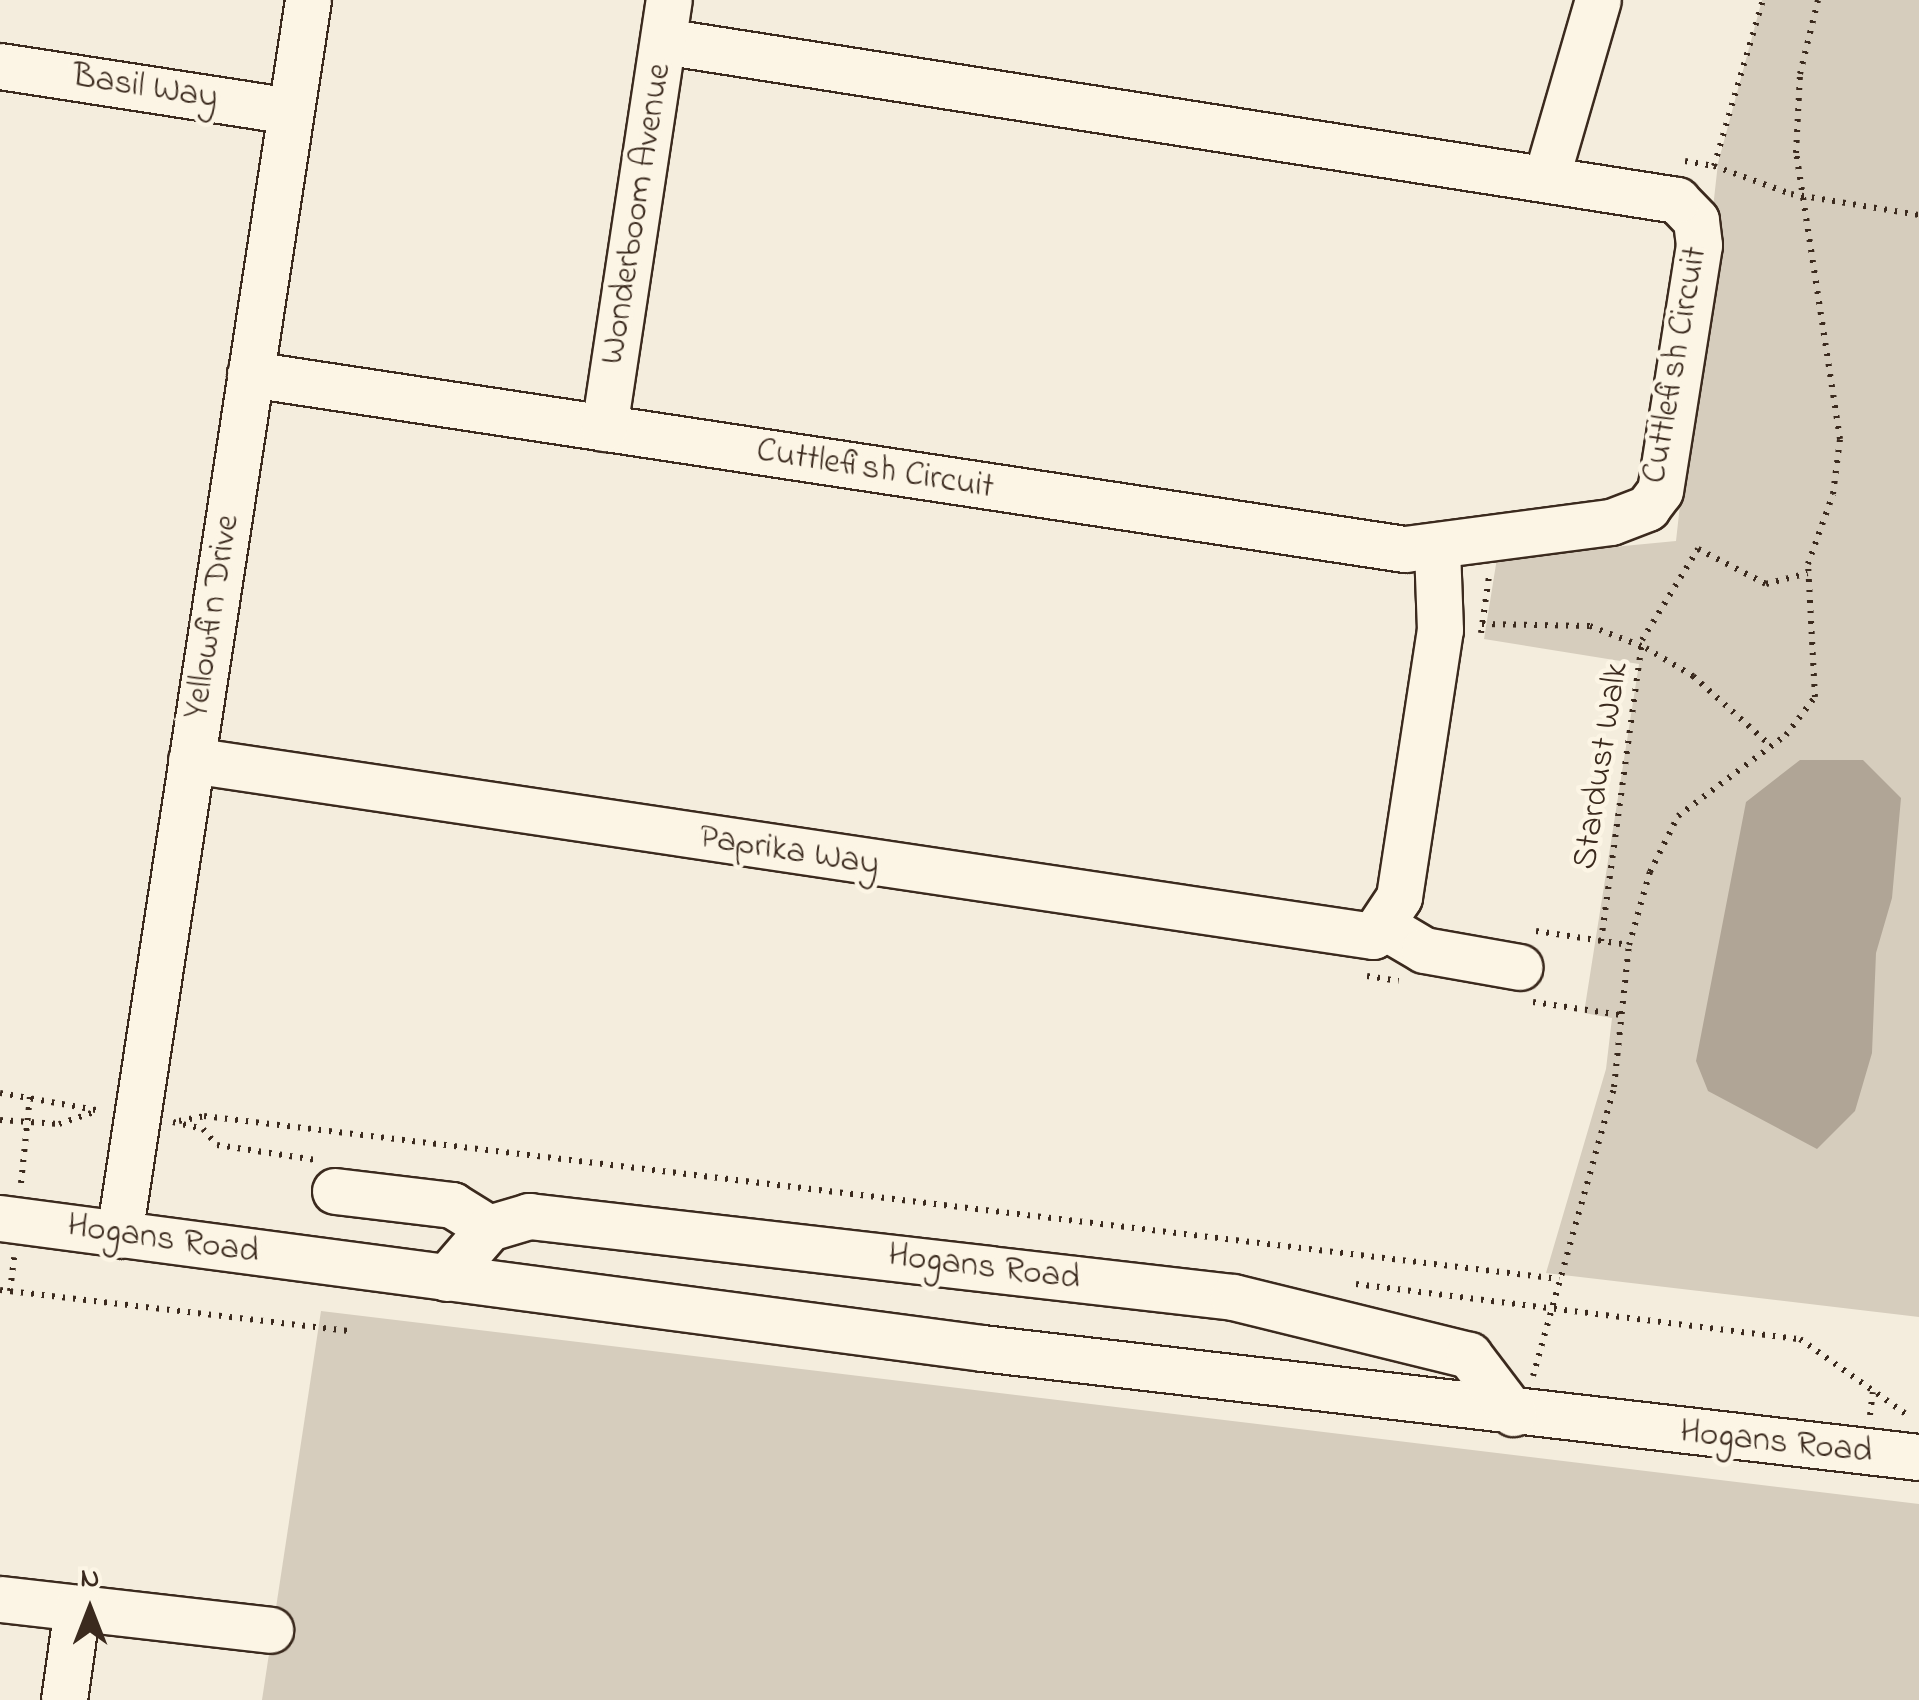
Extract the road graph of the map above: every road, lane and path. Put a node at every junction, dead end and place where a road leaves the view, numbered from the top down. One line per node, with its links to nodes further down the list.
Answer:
1 (308, 0): 7 (street, Yellowfin Drive)
2 (1598, 0): 9 (street)
3 (1763, 0): 8 (path)
4 (1818, 0): 11 (path)
5 (666, 20): 9 (street, Cuttlefish Circuit); 14 (street, Wonderboom Avenue)
6 (0, 66): 7 (street, Basil Way)
7 (291, 111): 13 (street, Yellowfin Drive)
8 (1714, 166): 10 (path); 11 (path)
9 (1548, 174): 10 (street, Cuttlefish Circuit)
10 (1662, 195): 15 (street, Cuttlefish Circuit)
11 (1800, 195): 12 (path); 16 (path)
12 (1919, 215)
13 (250, 374): 14 (street, Cuttlefish Circuit); 20 (street, Yellowfin Drive)
14 (604, 428): 15 (street, Cuttlefish Circuit)
15 (1437, 549): 21 (street)
16 (1808, 574): 18 (path); 19 (path)
17 (1486, 598): 18 (path, Stardust Walk)
18 (1646, 648): 19 (path); 22 (path, Stardust Walk)
19 (1770, 745): 34 (path)
20 (191, 760): 21 (street, Paprika Way); 32 (street, Yellowfin Drive)
21 (1386, 926): 23 (street)
22 (1601, 941)
23 (1519, 967)
24 (0, 1093): 25 (path)
25 (30, 1096): 28 (path); 28 (path)
26 (175, 1105): 34 (path)
27 (0, 1120): 28 (path)
28 (28, 1122): 30 (path)
29 (335, 1190): 31 (street)
30 (6, 1200): 32 (street, Hogans Road)
31 (490, 1228): 33 (street); 38 (street, Hogans Road)
32 (119, 1235): 33 (street, Hogans Road)
33 (446, 1278): 38 (street, Hogans Road)
34 (1560, 1278): 36 (path)
35 (0, 1290): 37 (path)
36 (1548, 1308): 38 (path); 39 (path)
37 (349, 1331)
38 (1522, 1397): 40 (street, Hogans Road)
39 (1919, 1424)
40 (1919, 1457)
41 (0, 1598): 42 (street)
42 (77, 1608): 43 (street); 44 (street)
43 (270, 1630)
44 (64, 1700)

